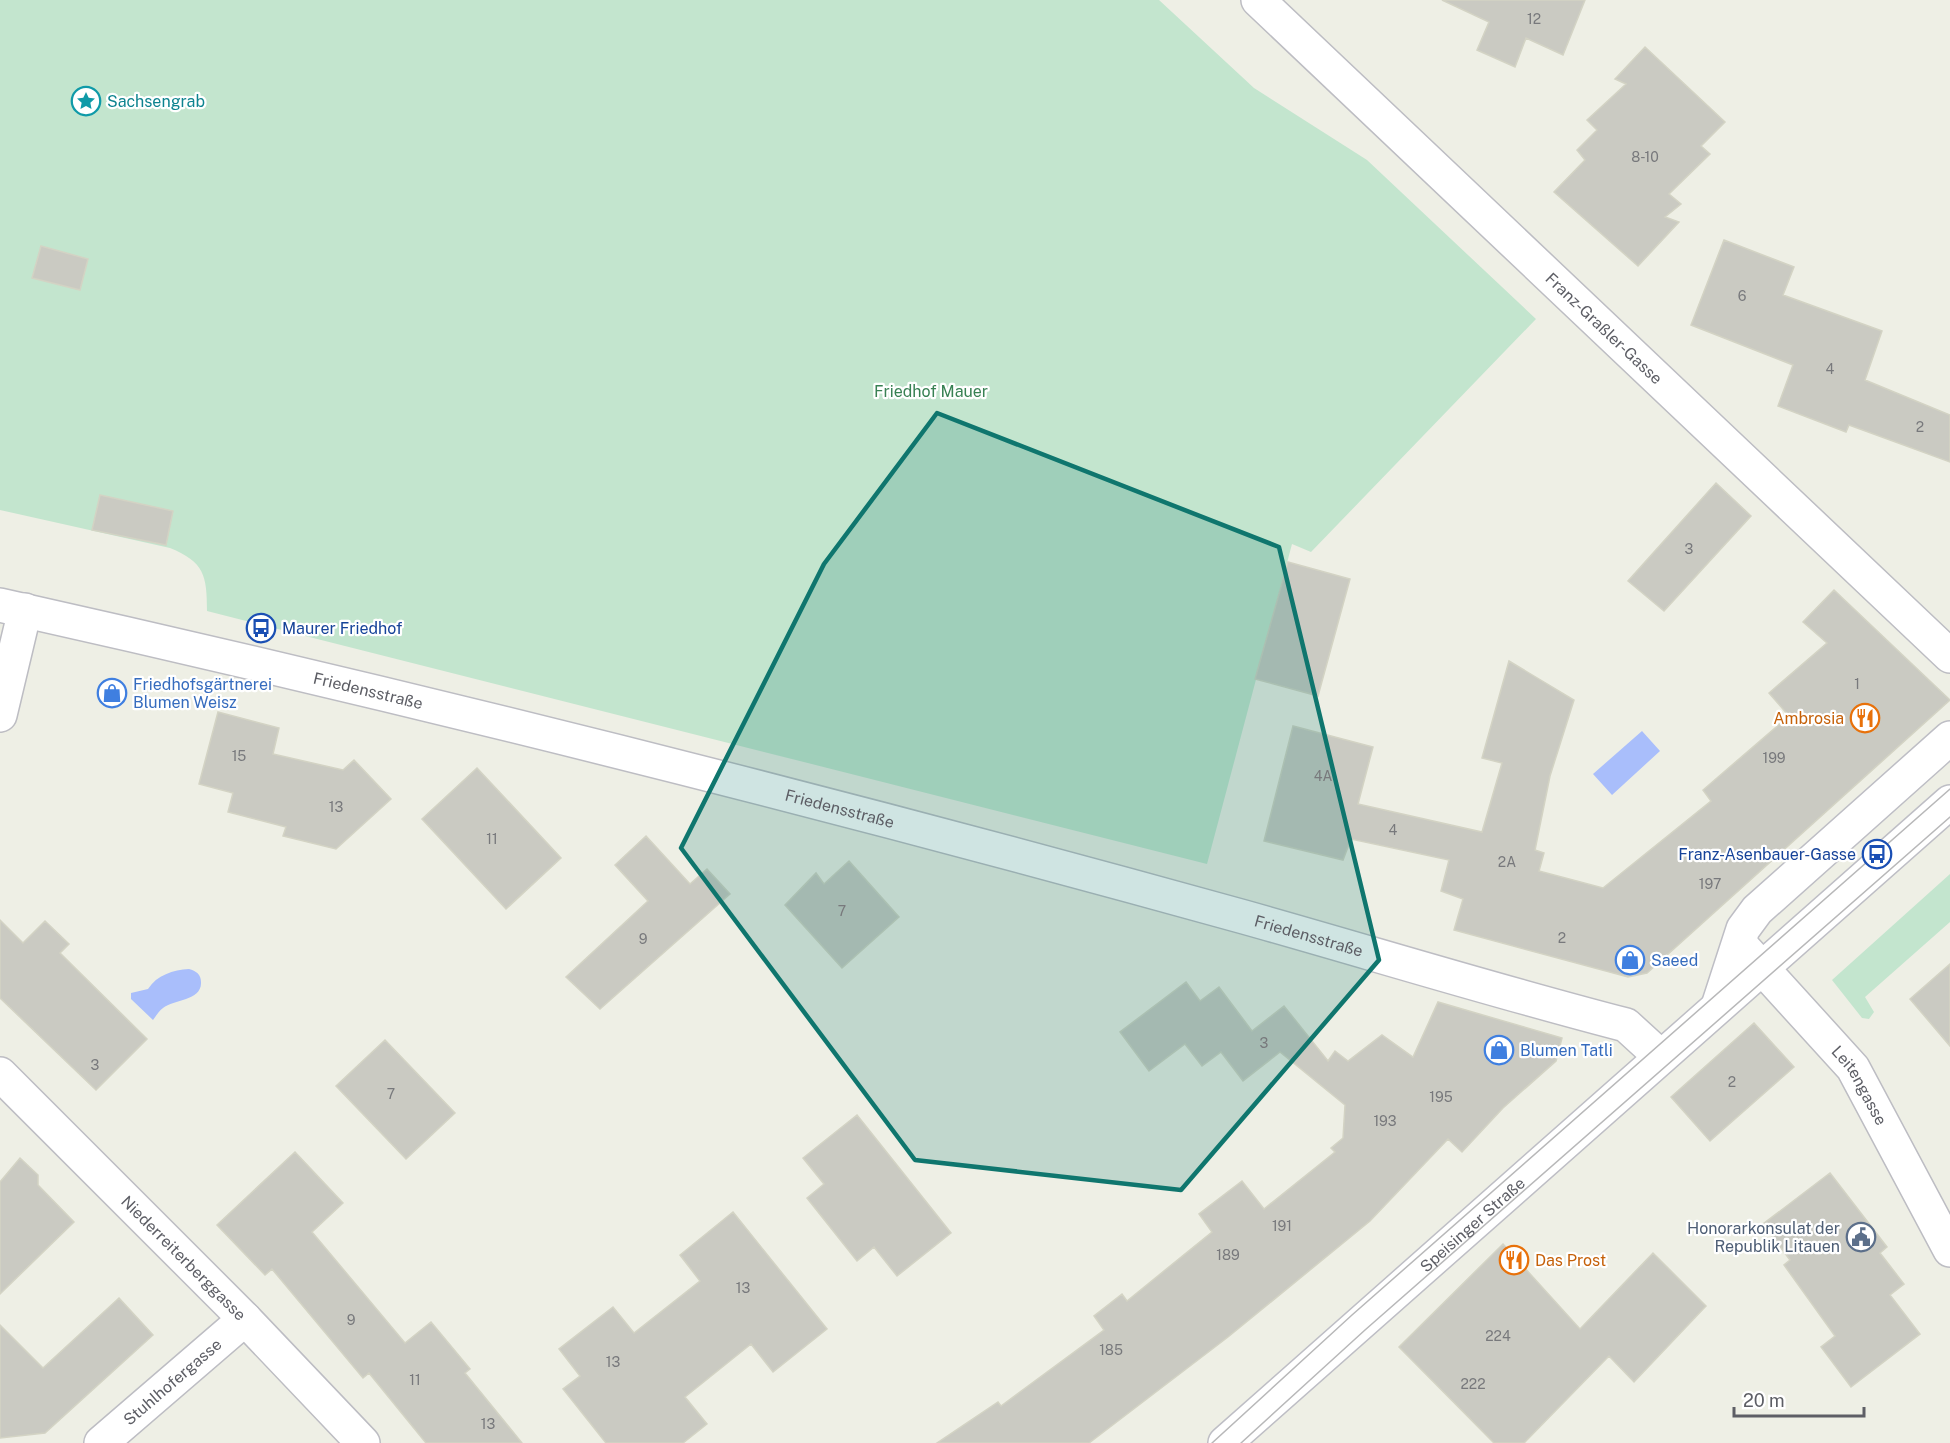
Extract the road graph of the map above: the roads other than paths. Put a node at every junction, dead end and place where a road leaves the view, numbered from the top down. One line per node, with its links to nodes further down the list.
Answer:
1 (1258, 0): 3 (street, Franz-Graßler-Gasse)
2 (13, 607): 4 (street); 10 (street, Friedensstraße)
3 (1950, 656)
4 (0, 715)
5 (1950, 738): 7 (street, Speisinger Straße)
6 (1950, 802): 8 (street, Speisinger Straße)
7 (1739, 943): 8 (street, Leitengasse); 9 (street, Speisinger Straße)
8 (1762, 968): 9 (street, Speisinger Straße); 12 (street, Leitengasse)
9 (1718, 1006): 10 (street, Speisinger Straße)
10 (1661, 1057): 16 (street, Speisinger Straße)
11 (0, 1074): 13 (street, Niederreiterberggasse)
12 (1950, 1250)
13 (245, 1319): 14 (street, Stuhlhofergasse); 15 (street, Niederreiterberggasse)
14 (101, 1443)
15 (363, 1443)
16 (1225, 1443)

